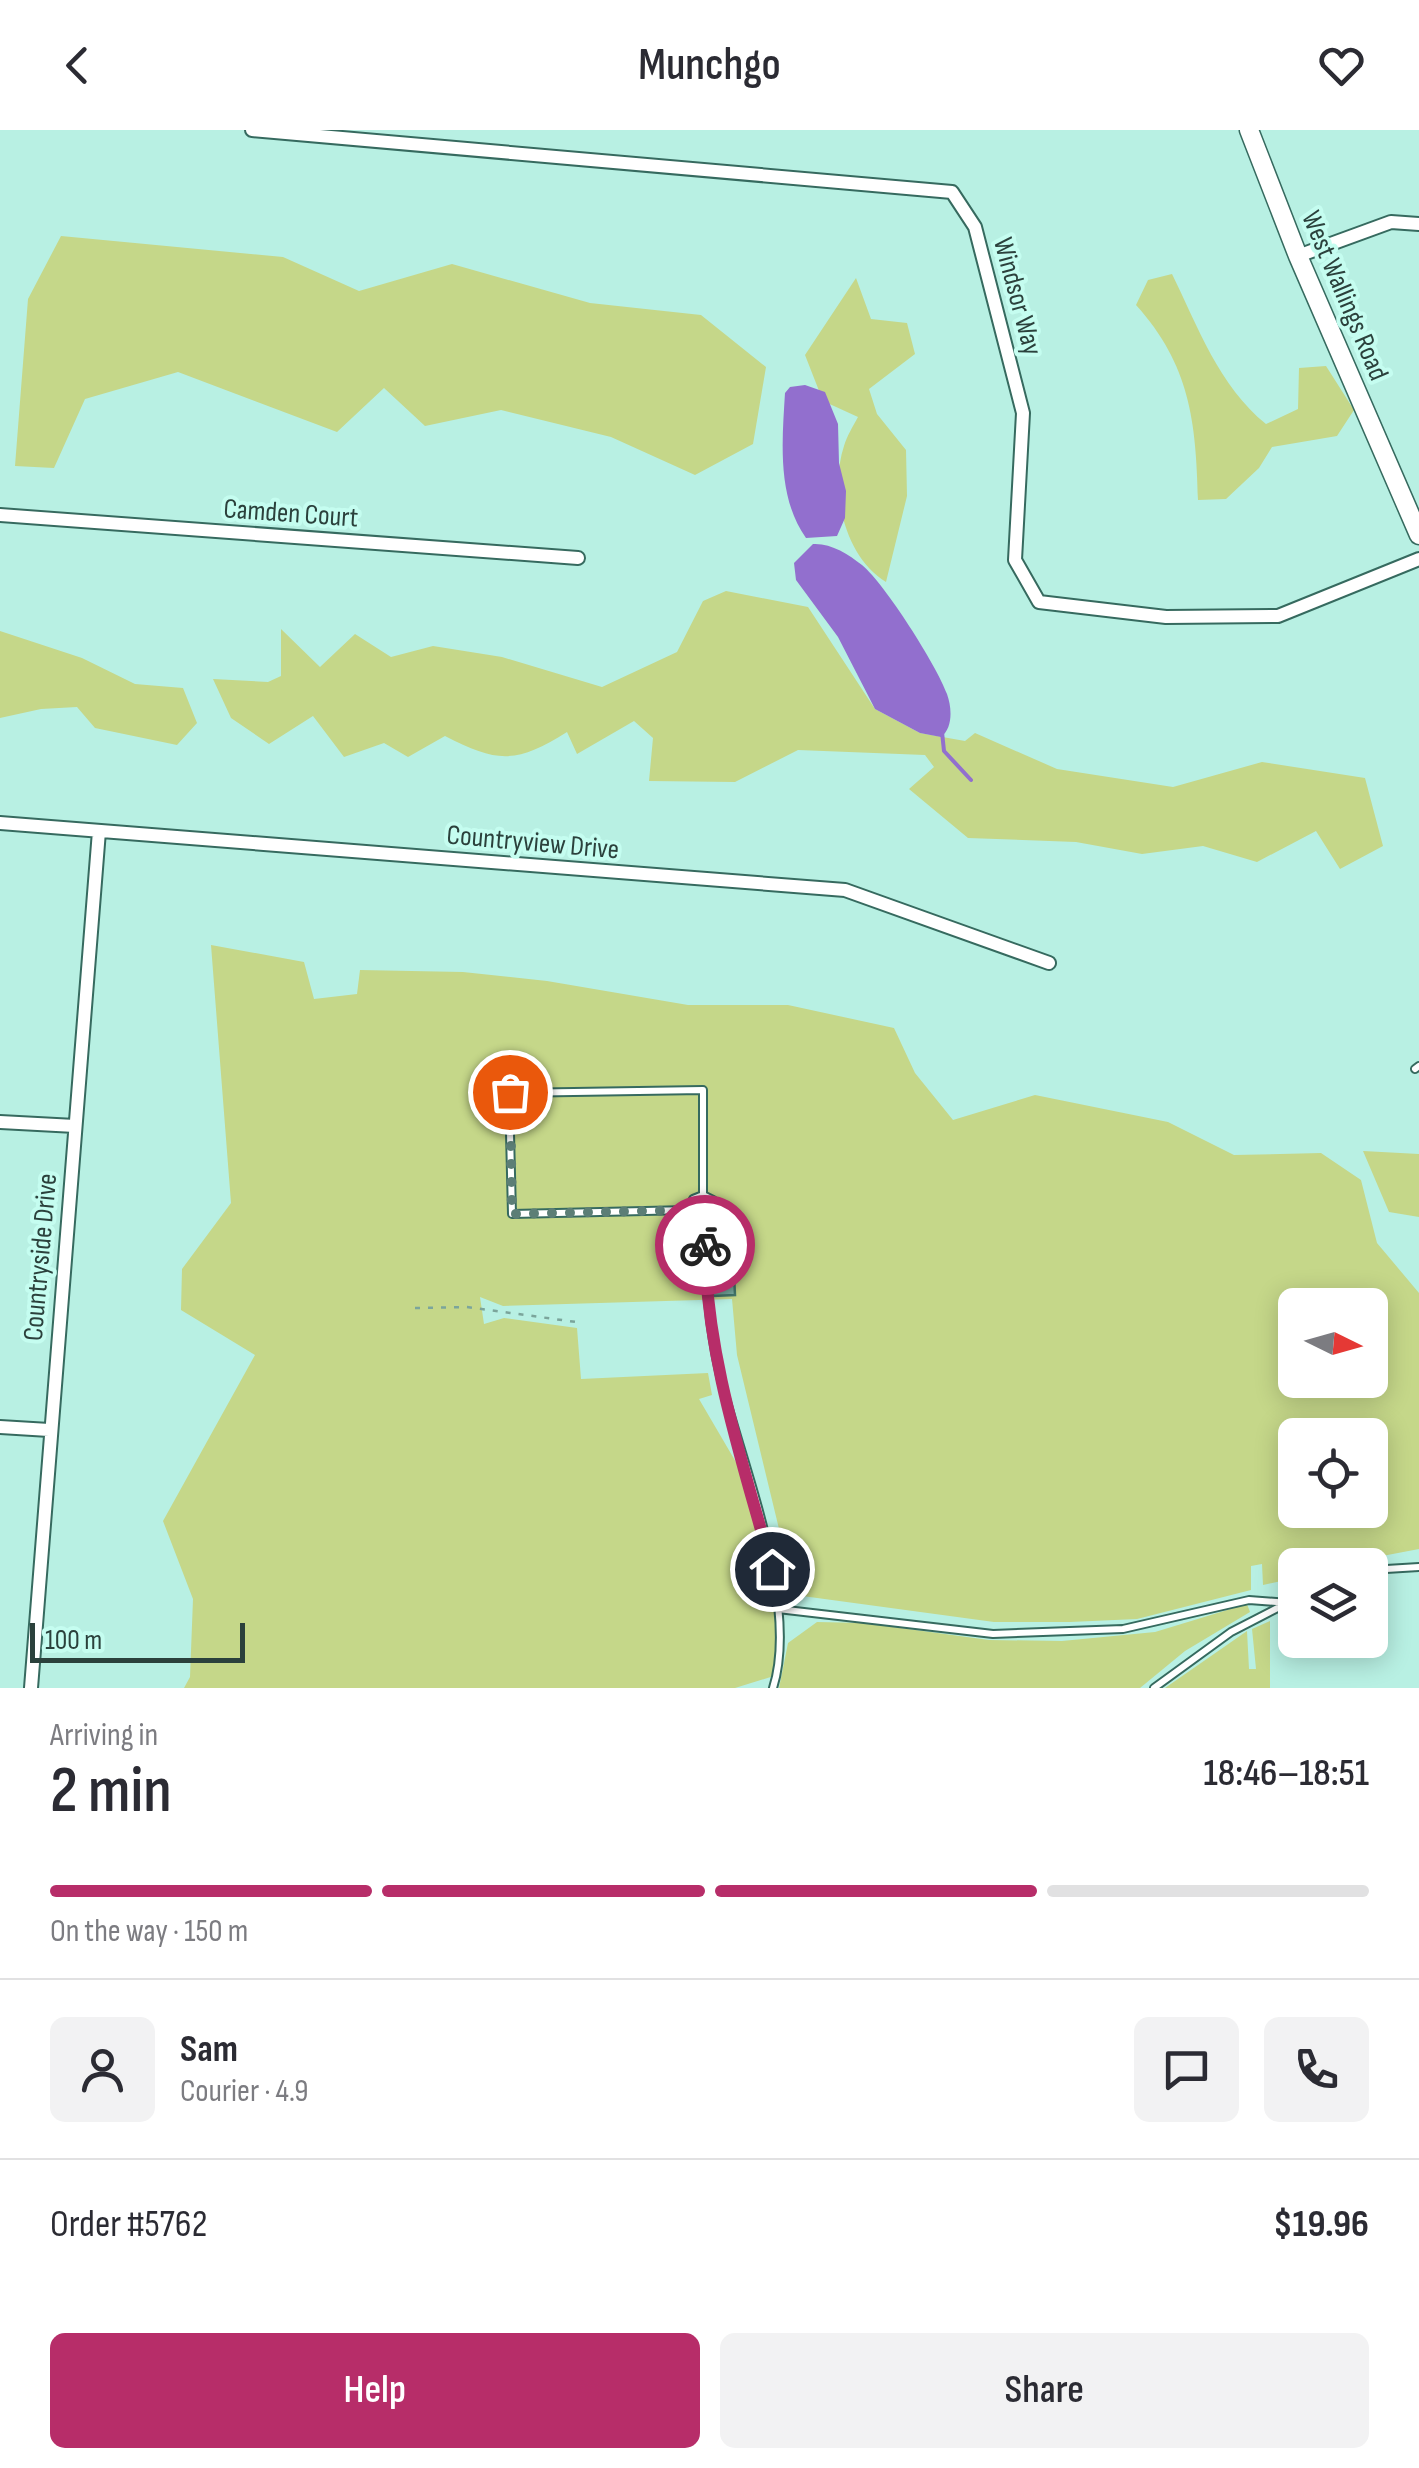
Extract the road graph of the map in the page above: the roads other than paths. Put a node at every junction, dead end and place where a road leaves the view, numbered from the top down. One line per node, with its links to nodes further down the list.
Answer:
1 (252, 130): 8 (street, Windsor Way)
2 (1250, 130): 4 (street, West Wallings Road)
3 (1419, 224): 4 (street)
4 (1298, 256): 6 (street, West Wallings Road)
5 (0, 515): 7 (street, Camden Court)
6 (1419, 535)
7 (578, 558)
8 (1419, 558)
9 (0, 824): 10 (street, Countryview Drive)
10 (99, 832): 11 (street, Countryview Drive); 13 (street, Countryside Drive)
11 (1049, 964)
12 (0, 1122): 13 (street)
13 (75, 1126): 18 (street, Countryside Drive)
14 (703, 1195): 15 (lane); 15 (lane); 16 (lane)
15 (689, 1210): 16 (lane)
16 (704, 1224): 22 (lane)
17 (0, 1427): 18 (street)
18 (48, 1430): 24 (street, Countryside Drive)
19 (1419, 1568): 20 (lane)
20 (1388, 1569)
21 (1278, 1601): 22 (lane)
22 (778, 1608): 25 (lane)
23 (1278, 1608): 26 (lane)
24 (31, 1688)
25 (773, 1688)
26 (1154, 1688)

